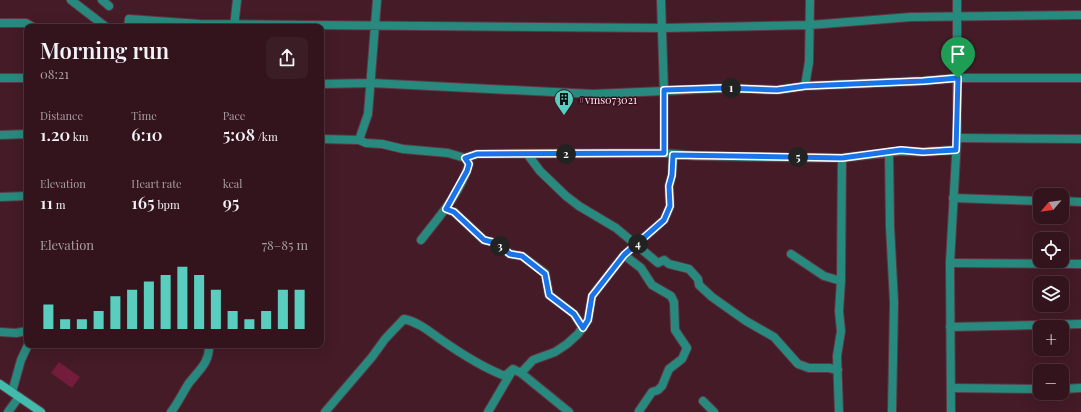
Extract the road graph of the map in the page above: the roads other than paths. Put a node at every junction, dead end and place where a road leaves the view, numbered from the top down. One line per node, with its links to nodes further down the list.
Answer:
1 (71, 0): 13 (street)
2 (102, 0): 8 (street)
3 (237, 0): 16 (street)
4 (377, 0): 19 (street)
5 (661, 0): 20 (street)
6 (810, 0): 17 (street)
7 (957, 0): 10 (street)
8 (109, 6)
9 (1081, 15): 10 (street)
10 (956, 17): 17 (street); 23 (street)
11 (0, 23): 12 (street)
12 (28, 24)
13 (102, 24)
14 (128, 24): 15 (street)
15 (217, 24)
16 (235, 24)
17 (810, 25): 20 (street); 27 (street)
18 (324, 26): 19 (street)
19 (375, 26): 20 (street); 25 (street)
20 (662, 28): 28 (street)
21 (0, 78): 22 (street)
22 (24, 78)
23 (958, 78): 24 (street); 27 (street); 31 (street)
24 (1081, 78)
25 (371, 83): 26 (street); 28 (street); 34 (street)
26 (324, 84)
27 (805, 86): 28 (street)
28 (664, 90): 37 (street)
29 (24, 134): 30 (street)
30 (0, 135)
31 (957, 138): 33 (street); 35 (street)
32 (324, 139): 34 (street)
33 (1081, 139)
34 (359, 140): 40 (street)
35 (956, 150): 36 (street); 44 (street)
36 (889, 152): 41 (street); 81 (street)
37 (664, 153): 38 (street); 39 (street)
38 (528, 155): 40 (street); 50 (street)
39 (673, 155): 41 (street); 50 (street)
40 (465, 158): 48 (street)
41 (842, 158): 55 (street)
42 (24, 196): 43 (street)
43 (0, 197)
44 (953, 198): 45 (street); 53 (street)
45 (1033, 201)
46 (1069, 201): 47 (street)
47 (1081, 202)
48 (446, 209): 49 (street); 58 (street)
49 (421, 240)
50 (636, 246): 52 (street); 63 (street)
51 (791, 254): 55 (street)
52 (624, 255): 58 (street); 78 (street)
53 (950, 263): 54 (street); 57 (street)
54 (1081, 264)
55 (841, 281): 63 (street)
56 (1081, 324): 57 (street)
57 (950, 327): 66 (street)
58 (583, 328): 64 (street)
59 (24, 331): 60 (street)
60 (0, 332)
61 (27, 348): 70 (street)
62 (209, 348): 74 (street)
63 (838, 370): 80 (street)
64 (517, 371): 75 (street); 76 (street); 77 (street)
65 (0, 384): 70 (main road)
66 (951, 388): 68 (street); 82 (street)
67 (1081, 388): 69 (street)
68 (1033, 389)
69 (1069, 389)
70 (15, 395): 72 (street); 73 (main road)
71 (703, 401): 79 (street)
72 (8, 412)
73 (41, 412)
74 (171, 412)
75 (325, 412)
76 (488, 412)
77 (569, 412)
78 (639, 412)
79 (714, 412)
80 (839, 412)
81 (892, 412)
82 (951, 412)

